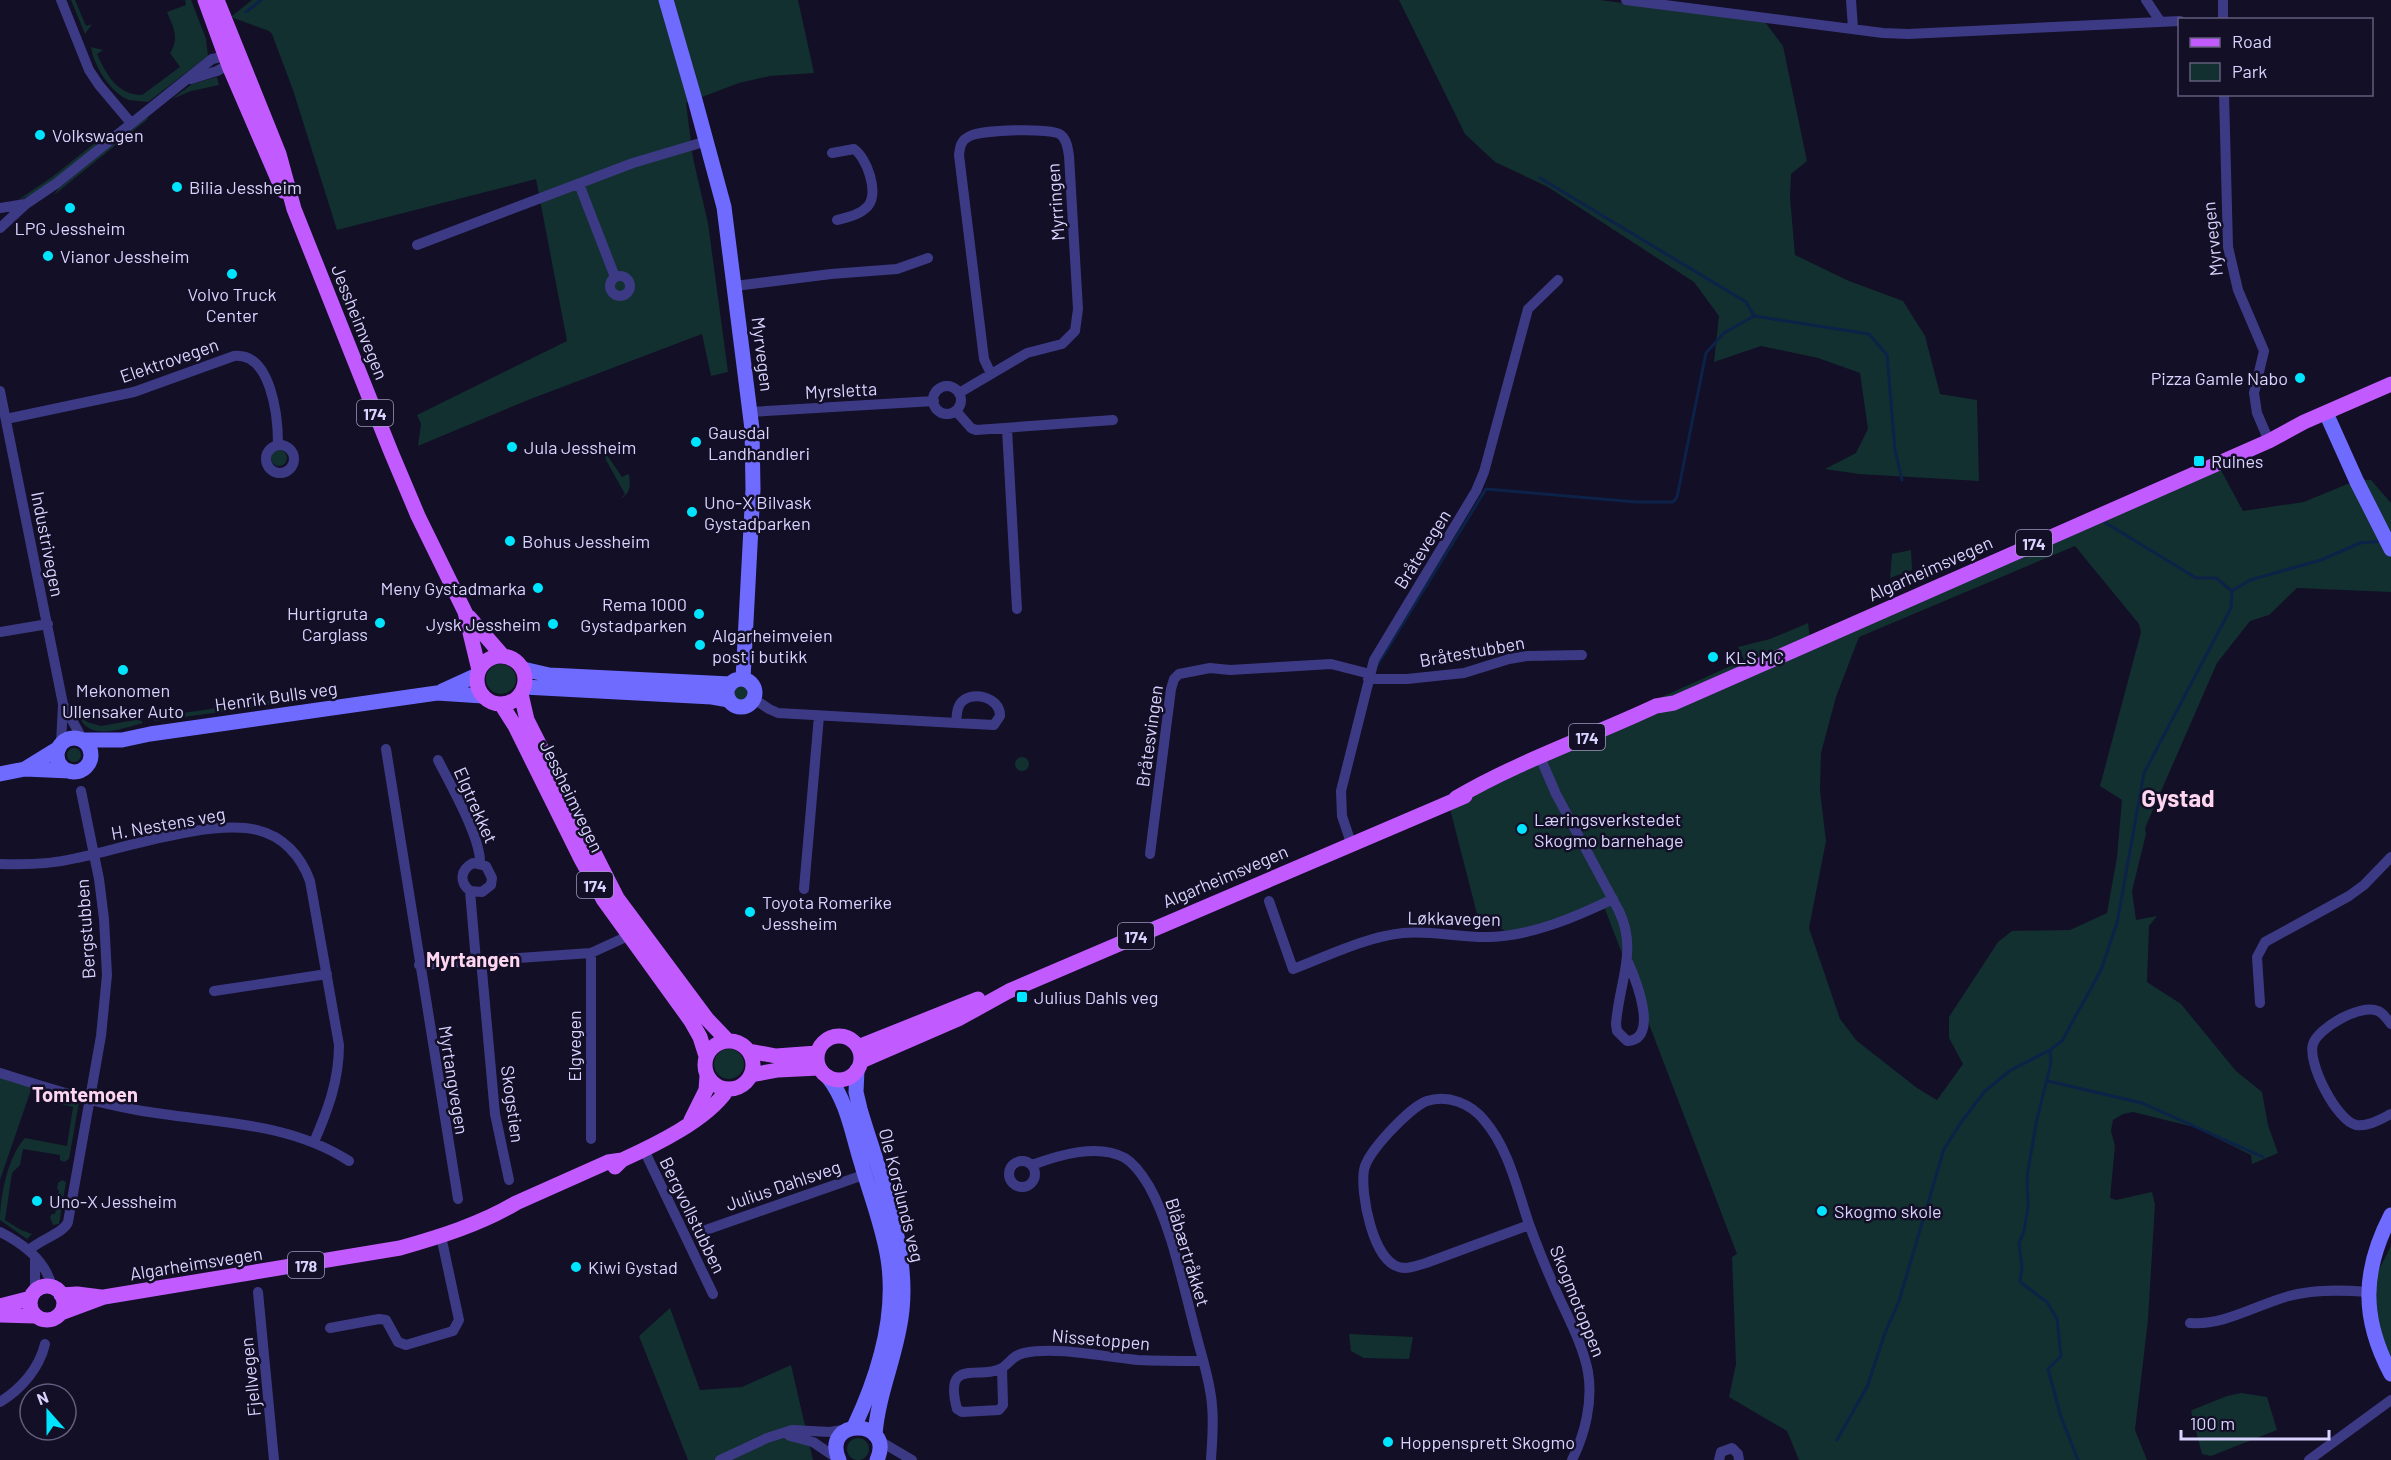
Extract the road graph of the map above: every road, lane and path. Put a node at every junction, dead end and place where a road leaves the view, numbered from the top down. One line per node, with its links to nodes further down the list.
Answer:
1 (61, 0): 15 (street)
2 (205, 0): 13 (main road, Jessheimvegen / 174)
3 (217, 0): 13 (main road, Jessheimvegen / 174)
4 (666, 0): 16 (street, Myrvegen)
5 (1626, 0): 12 (street)
6 (1851, 0): 12 (street)
7 (2146, 0): 10 (street)
8 (2223, 0): 9 (street)
9 (2223, 18)
10 (2160, 21): 11 (street); 12 (street)
11 (2178, 21)
12 (1853, 28)
13 (231, 58): 15 (street); 44 (main road, Jessheimvegen / 174)
14 (2224, 96): 40 (street, Myrvegen)
15 (131, 123): 19 (street)
16 (707, 141): 18 (street); 27 (street, Myrvegen)
17 (832, 153): 21 (street)
18 (579, 184): 23 (street); 25 (street)
19 (26, 204): 20 (street); 22 (street)
20 (0, 208)
21 (837, 220)
22 (0, 228)
23 (417, 245)
24 (928, 258): 27 (street)
25 (615, 277)
26 (1558, 280): 51 (street, Bråtevegen)
27 (735, 286): 35 (street, Myrvegen)
28 (991, 374): 28 (street, Myrringen); 31 (street, Myrringen)
29 (2391, 384): 36 (main road, Algarheimsvegen / 174)
30 (0, 391): 37 (street, Industrivegen)
31 (959, 393): 33 (street); 34 (street)
32 (2391, 394): 36 (main road, Algarheimsvegen / 174)
33 (934, 401): 34 (street); 35 (street, Myrsletta)
34 (956, 411): 39 (street)
35 (750, 412): 52 (street, Myrvegen)
36 (2328, 417): 40 (main road, Algarheimsvegen / 174); 42 (street)
37 (6, 419): 41 (street, Elektrovegen); 45 (street, Industrivegen)
38 (1113, 420): 39 (street)
39 (1007, 429): 43 (street)
40 (2269, 441): 68 (main road, Algarheimsvegen / 174)
41 (278, 444)
42 (2391, 549)
43 (1017, 609)
44 (465, 612): 47 (main road, Jessheimvegen / 174); 50 (main road, Jessheimvegen / 174)
45 (48, 624): 46 (street); 58 (street, Industrivegen)
46 (0, 632)
47 (502, 655): 49 (main road, 174); 50 (main road)
48 (1582, 655): 51 (street, Bråtestubben)
49 (523, 669): 52 (street); 53 (main road, 174)
50 (478, 672): 54 (street, Henrik Bulls veg); 55 (main road, 174)
51 (1369, 676): 73 (street, Bråtevegen); 74 (street, Bråtesvingen)
52 (737, 682): 56 (street); 57 (street)
53 (523, 691): 57 (street); 59 (main road); 92 (main road, Jessheimvegen / 174)
54 (437, 693): 55 (street, Henrik Bulls veg); 63 (street, Henrik Bulls veg)
55 (483, 696): 59 (main road)
56 (754, 699): 57 (street); 60 (street)
57 (729, 700)
58 (63, 704): 62 (street, Industrivegen); 64 (street, Industrivegen)
59 (501, 704): 83 (main road, Jessheimvegen / 174)
60 (819, 717): 61 (street); 79 (street)
61 (956, 723)
62 (83, 740): 63 (street, Henrik Bulls veg); 64 (street, Henrik Bulls veg); 67 (street)
63 (122, 741): 67 (street, Henrik Bulls veg)
64 (60, 746): 69 (street, Henrik Bulls veg); 70 (street)
65 (386, 749): 87 (street, Myrtangvegen)
66 (438, 760): 77 (street, Elgtrekket)
67 (90, 762): 70 (street, Henrik Bulls veg)
68 (1542, 762): 73 (main road, Algarheimsvegen / 174); 81 (street)
69 (25, 770): 70 (street, Henrik Bulls veg); 71 (street, Henrik Bulls veg)
70 (70, 771)
71 (0, 774)
72 (81, 791): 75 (street, Bergstubben)
73 (1351, 843): 95 (main road, Algarheimsvegen / 174)
74 (1150, 854)
75 (94, 855): 78 (street); 88 (street, H. Nestens veg); 101 (street, Bergstubben)
76 (2391, 857): 90 (street)
77 (480, 863): 80 (street, Elgtrekket); 80 (street, Elgtrekket)
78 (0, 864)
79 (804, 889)
80 (470, 891): 85 (street, Elgtrekket)
81 (1612, 899): 82 (street, Løkkavegen); 86 (street)
82 (1269, 901)
83 (628, 936): 84 (street); 94 (main road, Jessheimvegen / 174)
84 (591, 953): 85 (street); 104 (street, Elgvegen)
85 (478, 961): 87 (street); 110 (street, Skogstien)
86 (1628, 962): 86 (street)
87 (419, 965): 111 (street, Myrtangvegen)
88 (327, 975): 89 (street); 105 (street, H. Nestens veg)
89 (214, 991)
90 (2260, 1003)
91 (2391, 1024): 102 (street)
92 (728, 1041): 93 (main road, 174); 94 (main road)
93 (749, 1051): 96 (main road, 174); 99 (main road)
94 (706, 1056): 98 (main road, 174)
95 (859, 1059): 96 (main road, 174); 96 (main road); 109 (street, Ole Korslunds veg)
96 (821, 1066): 99 (main road, 174); 109 (street, Ole Korslunds veg)
97 (0, 1073): 101 (street)
98 (707, 1076): 100 (main road); 103 (main road, Algarheimsvegen / 178)
99 (752, 1076): 100 (main road, 174)
100 (727, 1090): 103 (main road, Algarheimsvegen / 178)
101 (90, 1101): 105 (street); 117 (street, Bergstubben)
102 (2391, 1114)
103 (689, 1122): 106 (main road, Algarheimsvegen / 178)
104 (591, 1139)
105 (315, 1142): 107 (street)
106 (644, 1150): 116 (main road, Algarheimsvegen / 178); 121 (street, Bergvollstubben)
107 (349, 1161)
108 (1032, 1165): 131 (street, Blåbærtråkket)
109 (871, 1172): 115 (street, Julius Dahlsveg); 136 (street, Ole Korslunds veg); 138 (street, Ole Korslunds veg)
110 (509, 1180)
111 (458, 1199)
112 (2391, 1215): 120 (street)
113 (1529, 1225): 113 (street, Skogmotoppen); 145 (street, Skogmotoppen)
114 (0, 1232): 117 (street)
115 (700, 1232)
116 (441, 1236): 123 (main road, Algarheimsvegen / 178); 129 (street)
117 (32, 1254): 118 (street); 122 (street)
118 (57, 1291): 122 (main road, 178); 123 (main road, Algarheimsvegen / 178); 125 (main road)
119 (258, 1292): 140 (street, Fjellvegen)
120 (2368, 1292): 128 (street); 133 (street)
121 (714, 1294)
122 (33, 1295): 124 (main road, 178); 127 (main road)
123 (104, 1298): 125 (main road, Algarheimsvegen / 178)
124 (0, 1306)
125 (61, 1313): 127 (main road, 178)
126 (0, 1315): 127 (main road, 178)
127 (35, 1316)
128 (2190, 1323)
129 (330, 1328)
130 (45, 1344): 135 (street)
131 (1203, 1360): 132 (street, Nissetoppen); 144 (street, Blåbærtråkket)
132 (1002, 1368): 132 (street, Nissetoppen)
133 (2391, 1374)
134 (2391, 1400): 148 (street)
135 (0, 1402)
136 (851, 1428): 137 (street); 138 (street); 139 (street, Ole Korslunds veg)
137 (786, 1433): 139 (street); 141 (street)
138 (876, 1437): 142 (street, Ole Korslunds veg); 143 (street)
139 (839, 1459)
140 (274, 1460)
141 (720, 1460)
142 (877, 1460)
143 (912, 1460)
144 (1211, 1460)
145 (1572, 1460)
146 (1719, 1460): 147 (street)
147 (1739, 1460)
148 (2309, 1460)

